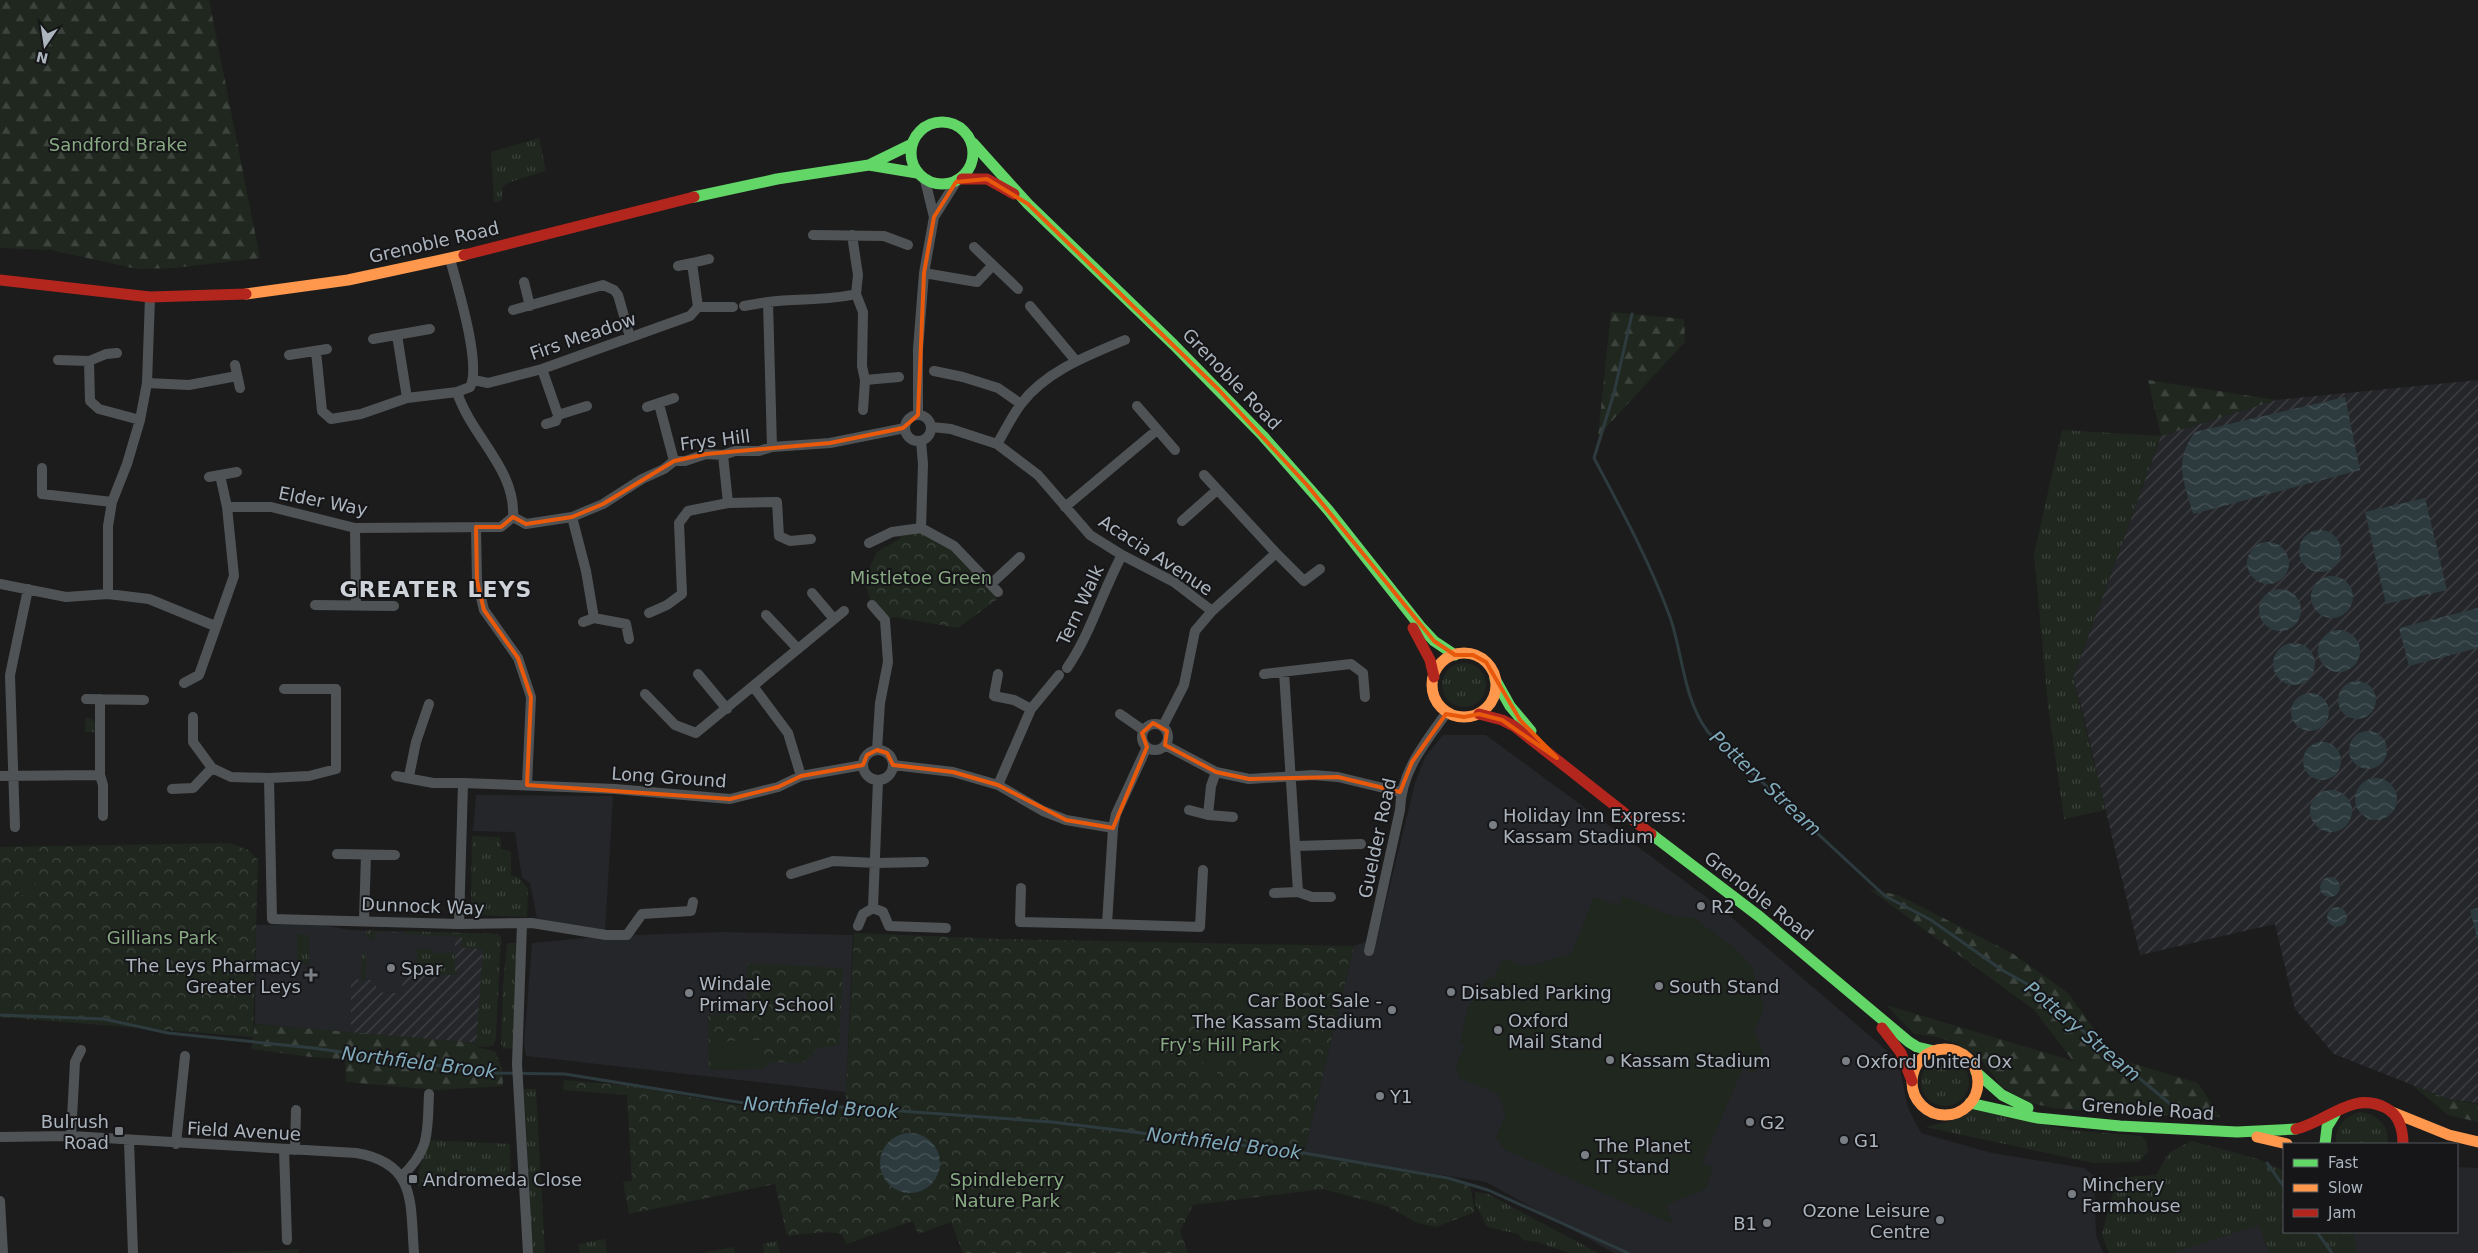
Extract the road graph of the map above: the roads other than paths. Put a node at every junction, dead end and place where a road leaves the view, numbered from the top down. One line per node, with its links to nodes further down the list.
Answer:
1 (972, 143): 2 (street); 5 (street); 6 (street, Grenoble Road)
2 (912, 144): 3 (street, Grenoble Road); 4 (street)
3 (869, 165): 4 (street, Grenoble Road); 12 (street, Grenoble Road)
4 (921, 176): 5 (street); 7 (street)
5 (959, 180): 6 (street, Grenoble Road); 7 (street)
6 (1028, 204): 97 (street, Grenoble Road)
7 (934, 217): 17 (street)
8 (813, 235): 9 (street)
9 (852, 235): 10 (street); 21 (street)
10 (908, 245)
11 (974, 247): 16 (street)
12 (450, 259): 22 (street, Grenoble Road); 47 (street)
13 (709, 259): 14 (street)
14 (692, 263): 15 (street); 27 (street)
15 (678, 266)
16 (992, 266): 17 (street); 20 (street)
17 (924, 273): 61 (street)
18 (0, 280): 22 (street, Grenoble Road)
19 (524, 282): 24 (street)
20 (1018, 289)
21 (856, 294): 23 (street); 48 (street)
22 (150, 297): 49 (street)
23 (768, 302): 25 (street); 69 (street)
24 (530, 306): 29 (street); 32 (street)
25 (744, 306)
26 (1030, 306): 41 (street)
27 (698, 307): 28 (street); 32 (street, Firs Meadow)
28 (733, 307)
29 (513, 310)
30 (430, 328): 31 (street)
31 (397, 335): 33 (street); 52 (street)
32 (630, 337): 43 (street, Firs Meadow)
33 (373, 339)
34 (1125, 340): 41 (street)
35 (327, 349): 36 (street)
36 (316, 351): 38 (street); 52 (street)
37 (116, 354): 40 (street)
38 (288, 355)
39 (58, 360): 40 (street)
40 (89, 361): 62 (street)
41 (1076, 361): 55 (street)
42 (235, 365): 45 (street)
43 (542, 370): 47 (street, Firs Meadow); 60 (street)
44 (934, 371): 55 (street)
45 (237, 376): 49 (street); 50 (street)
46 (898, 377): 48 (street)
47 (474, 380): 51 (street)
48 (865, 380): 59 (street)
49 (147, 383): 62 (street)
50 (240, 388)
51 (457, 392): 52 (street); 81 (street)
52 (407, 398)
53 (674, 398): 54 (street)
54 (659, 404): 58 (street); 72 (street)
55 (1021, 404): 68 (street)
56 (587, 406): 60 (street)
57 (1137, 406): 66 (street)
58 (647, 407)
59 (863, 410)
60 (558, 415): 63 (street)
61 (918, 415): 64 (street); 65 (street)
62 (140, 420): 77 (street)
63 (546, 424)
64 (932, 427): 67 (street); 68 (street, Acacia Avenue)
65 (905, 428): 67 (street); 69 (street, Frys Hill)
66 (1157, 430): 70 (street); 80 (street)
67 (921, 440): 86 (street)
68 (997, 444): 80 (street, Acacia Avenue)
69 (772, 447): 71 (street, Frys Hill)
70 (1175, 450)
71 (723, 455): 72 (street, Frys Hill); 78 (street)
72 (674, 461): 82 (street, Frys Hill)
73 (42, 468): 77 (street)
74 (237, 472): 79 (street)
75 (1204, 475): 76 (street)
76 (1217, 490): 83 (street); 89 (street)
77 (112, 502): 96 (street)
78 (728, 503): 87 (street); 104 (street)
79 (227, 507): 85 (street, Elder Way); 109 (street)
80 (1065, 507): 90 (street, Acacia Avenue)
81 (513, 517): 82 (street, Frys Hill); 84 (street, Elder Way)
82 (572, 517): 106 (street)
83 (1182, 521)
84 (476, 527): 85 (street, Elder Way); 156 (street)
85 (355, 528): 99 (street)
86 (921, 528): 88 (street); 91 (street)
87 (811, 539)
88 (869, 543)
89 (1276, 553): 92 (street); 103 (street)
90 (1122, 555): 103 (street, Acacia Avenue); 113 (street, Tern Walk)
91 (1020, 557)
92 (1320, 569)
93 (0, 584): 94 (street)
94 (28, 590): 96 (street); 148 (street)
95 (812, 593): 107 (street)
96 (108, 594): 109 (street)
97 (1394, 594): 112 (street, Grenoble Road); 119 (street, Grenoble Road)
98 (315, 605): 99 (street)
99 (356, 605): 101 (street)
100 (872, 605): 140 (street)
101 (394, 606)
102 (844, 611): 107 (street)
103 (1212, 611): 136 (street, Acacia Avenue)
104 (649, 613)
105 (766, 615): 111 (street)
106 (594, 618): 108 (street); 110 (street)
107 (834, 619): 111 (street)
108 (583, 622)
109 (215, 626): 121 (street)
110 (629, 639)
111 (798, 649): 122 (street)
112 (1455, 655): 119 (street); 120 (street)
113 (1067, 668)
114 (1284, 672): 117 (street); 125 (street); 152 (street)
115 (698, 674): 130 (street)
116 (998, 674): 131 (street)
117 (1264, 674)
118 (1059, 675): 131 (street)
119 (1434, 678): 132 (street)
120 (1495, 679): 134 (street); 141 (street, Grenoble Road)
121 (184, 683)
122 (753, 686): 130 (street); 151 (street)
123 (284, 689): 153 (street)
124 (645, 694): 130 (street)
125 (1365, 697)
126 (86, 699): 127 (street)
127 (100, 699): 128 (street); 146 (street)
128 (144, 700)
129 (428, 704): 150 (street)
130 (727, 709)
131 (1031, 709): 157 (street)
132 (1447, 712): 134 (street); 159 (street, Guelder Road)
133 (1120, 714): 137 (street)
134 (1479, 714): 141 (street, Grenoble Road)
135 (194, 717): 144 (street)
136 (1163, 726): 137 (street); 138 (street)
137 (1143, 730): 139 (street)
138 (1165, 745): 139 (street); 145 (street)
139 (1147, 747): 165 (street)
140 (877, 750): 142 (street); 143 (street)
141 (1557, 758): 188 (street, Grenoble Road)
142 (863, 765): 151 (street, Long Ground); 154 (street)
143 (894, 765): 154 (street); 157 (street)
144 (212, 768): 153 (street); 158 (street)
145 (1216, 772): 152 (street); 161 (street)
146 (100, 775): 148 (street); 162 (street)
147 (0, 776): 148 (street)
148 (12, 776): 164 (street)
149 (396, 776): 150 (street, Long Ground)
150 (409, 776): 155 (street, Long Ground)
151 (801, 776): 156 (street, Long Ground)
152 (1291, 777): 159 (street); 167 (street)
153 (269, 778): 181 (street, Dunnock Way)
154 (878, 780): 172 (street)
155 (463, 783): 156 (street, Long Ground); 182 (street)
156 (527, 785)
157 (998, 785): 165 (street)
158 (172, 789)
159 (1400, 792): 187 (street, Guelder Road)
160 (1189, 810): 161 (street)
161 (1208, 815): 163 (street)
162 (103, 816)
163 (1233, 817)
164 (15, 827)
165 (1113, 828): 184 (street)
166 (1361, 844): 167 (street)
167 (1297, 846): 176 (street)
168 (337, 854): 169 (street)
169 (366, 855): 170 (street); 181 (street)
170 (395, 856)
171 (924, 862): 172 (street)
172 (876, 863): 174 (street); 180 (street)
173 (1203, 870): 184 (street)
174 (791, 874)
175 (1021, 888): 184 (street)
176 (1298, 892): 177 (street); 178 (street)
177 (1274, 893)
178 (1331, 896)
179 (693, 902): 183 (street, Dunnock Way)
180 (873, 908): 185 (street); 186 (street)
181 (364, 920): 182 (street, Dunnock Way)
182 (459, 924): 183 (street, Dunnock Way)
183 (522, 924): 219 (street)
184 (1107, 924)
185 (858, 926)
186 (946, 928)
187 (1369, 951)
188 (1867, 1009): 190 (street, Grenoble Road); 193 (street, Grenoble Road)
189 (81, 1050): 201 (street)
190 (1934, 1051): 192 (street); 193 (street)
191 (185, 1056): 208 (street)
192 (1976, 1072): 195 (street); 199 (street, Grenoble Road)
193 (1912, 1081): 195 (street)
194 (429, 1094): 213 (street)
195 (1970, 1104): 199 (street, Grenoble Road)
196 (296, 1110): 212 (street)
197 (2338, 1110): 198 (street, Grenoble Road); 200 (street, Grenoble Road); 206 (street)
198 (2392, 1112): 204 (street); 207 (street)
199 (2059, 1120): 200 (street, Grenoble Road)
200 (2235, 1132): 205 (street, Grenoble Road)
201 (71, 1136): 202 (street, Field Avenue); 203 (street, Field Avenue)
202 (0, 1137)
203 (129, 1141): 208 (street, Field Avenue); 217 (street)
204 (2478, 1142)
205 (2283, 1143)
206 (2325, 1143)
207 (2403, 1143)
208 (176, 1144): 211 (street, Field Avenue)
209 (2458, 1148): 210 (street)
210 (2478, 1148)
211 (284, 1149): 212 (street, Field Avenue); 215 (street)
212 (295, 1150): 213 (street, Field Avenue)
213 (401, 1176): 218 (street, Field Avenue)
214 (0, 1201): 216 (street)
215 (287, 1240)
216 (3, 1253)
217 (133, 1253)
218 (414, 1253)
219 (528, 1253)

